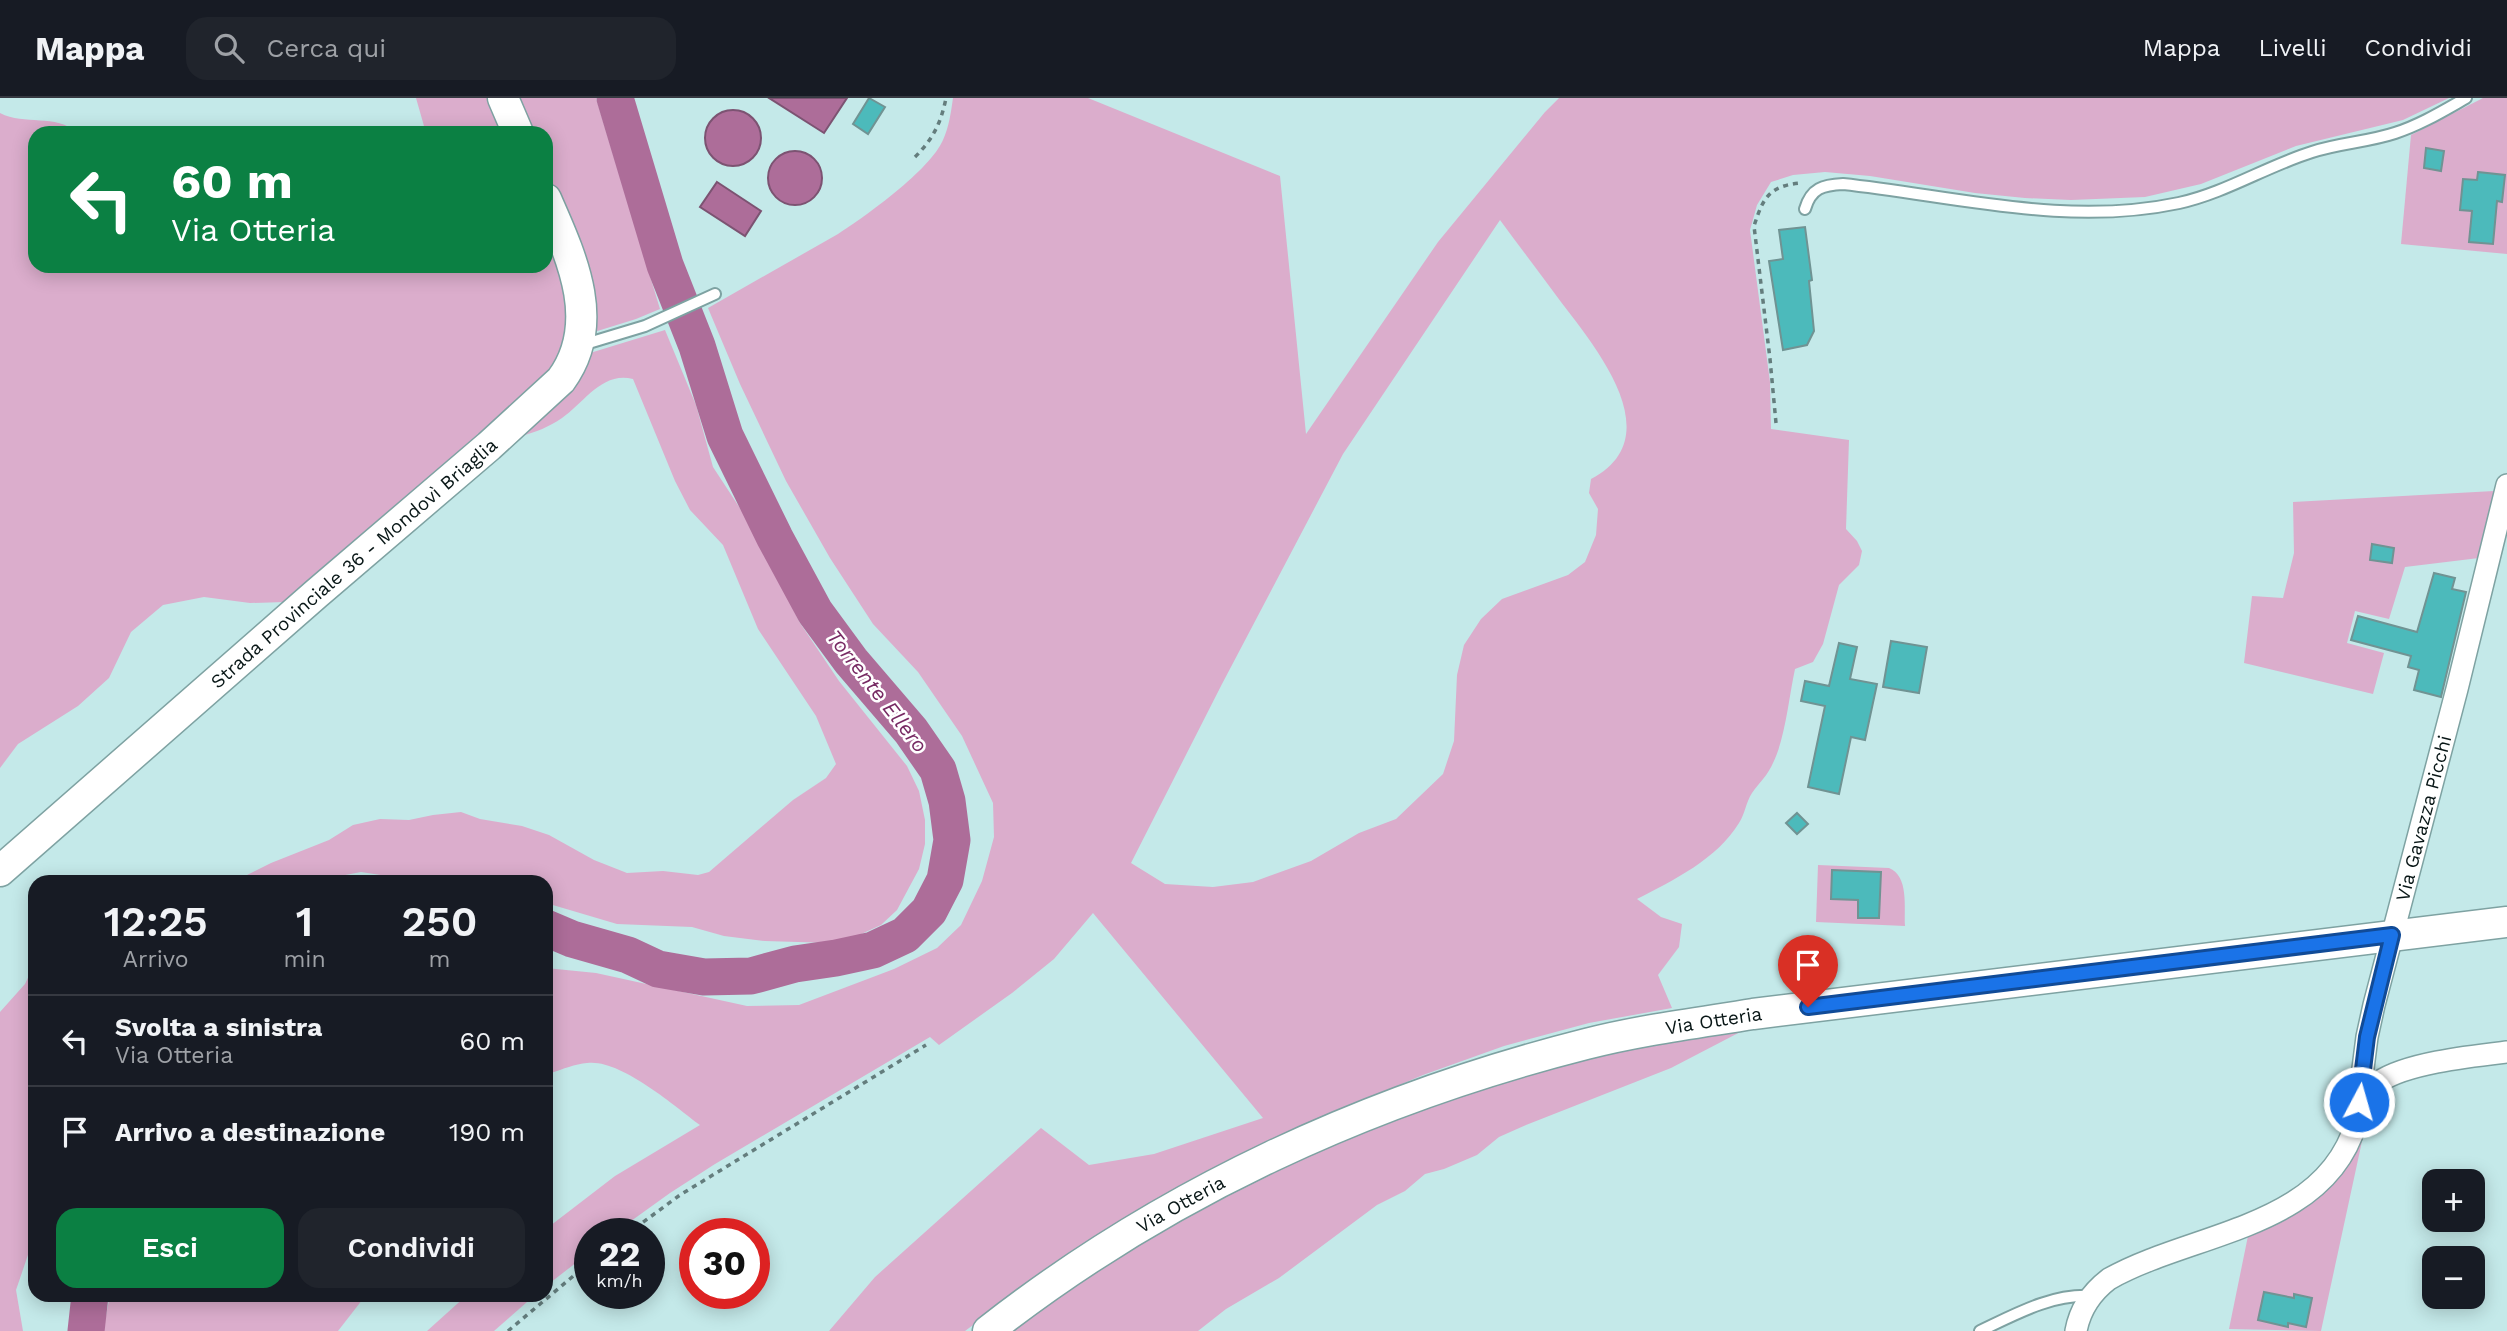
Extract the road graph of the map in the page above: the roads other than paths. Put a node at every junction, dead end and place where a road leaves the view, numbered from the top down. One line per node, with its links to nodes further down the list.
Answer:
1 (503, 98): 3 (main road)
2 (2466, 98): 4 (lane)
3 (515, 126)
4 (1805, 209)
5 (553, 216): 7 (main road, Strada Provinciale 36 - Mondovì Briaglia)
6 (715, 294): 7 (lane)
7 (579, 346): 9 (main road, Strada Provinciale 36 - Mondovì Briaglia)
8 (2507, 485): 11 (street, Via Gavazza Picchi)
9 (0, 871)
10 (2507, 922): 11 (main road, Via Otteria)
11 (2392, 935): 13 (street, Via Gavazza Picchi); 15 (main road, Via Otteria)
12 (2507, 1052): 13 (street)
13 (2359, 1102): 14 (street, Via Gavazza Picchi)
14 (2091, 1296): 16 (lane); 17 (street, Via Gavazza Picchi)
15 (988, 1331)
16 (1980, 1331)
17 (2076, 1331)

